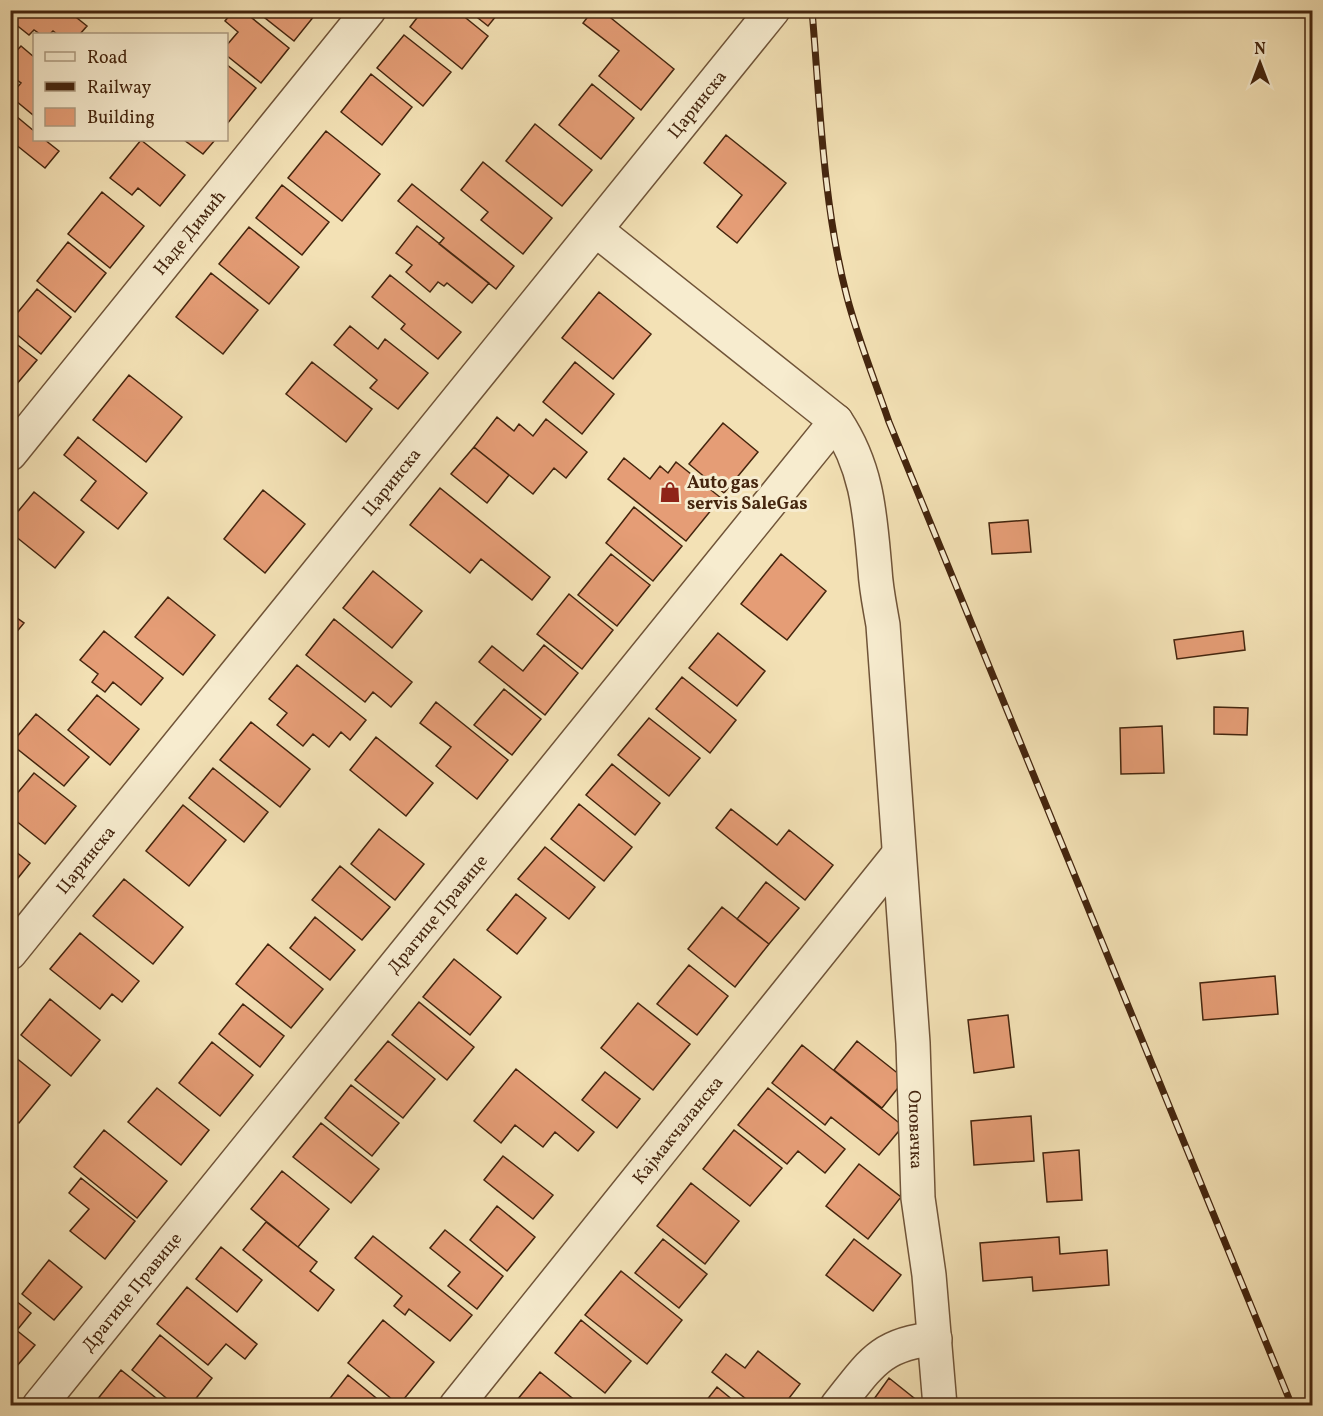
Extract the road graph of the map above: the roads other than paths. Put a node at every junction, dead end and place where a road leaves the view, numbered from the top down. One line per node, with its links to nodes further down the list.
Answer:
1 (369, 10): 5 (street, Наде Димић)
2 (773, 10): 3 (street, Царинска)
3 (596, 230): 4 (street); 7 (street, Царинска)
4 (836, 421): 6 (street, Оповачка); 9 (street, Драгице Правице)
5 (10, 454)
6 (898, 855): 8 (street, Оповачка); 10 (street, Кајмакчаланска)
7 (10, 953)
8 (935, 1339): 11 (street); 12 (street, Оповачка)
9 (39, 1406)
10 (456, 1406)
11 (837, 1406)
12 (940, 1406)

